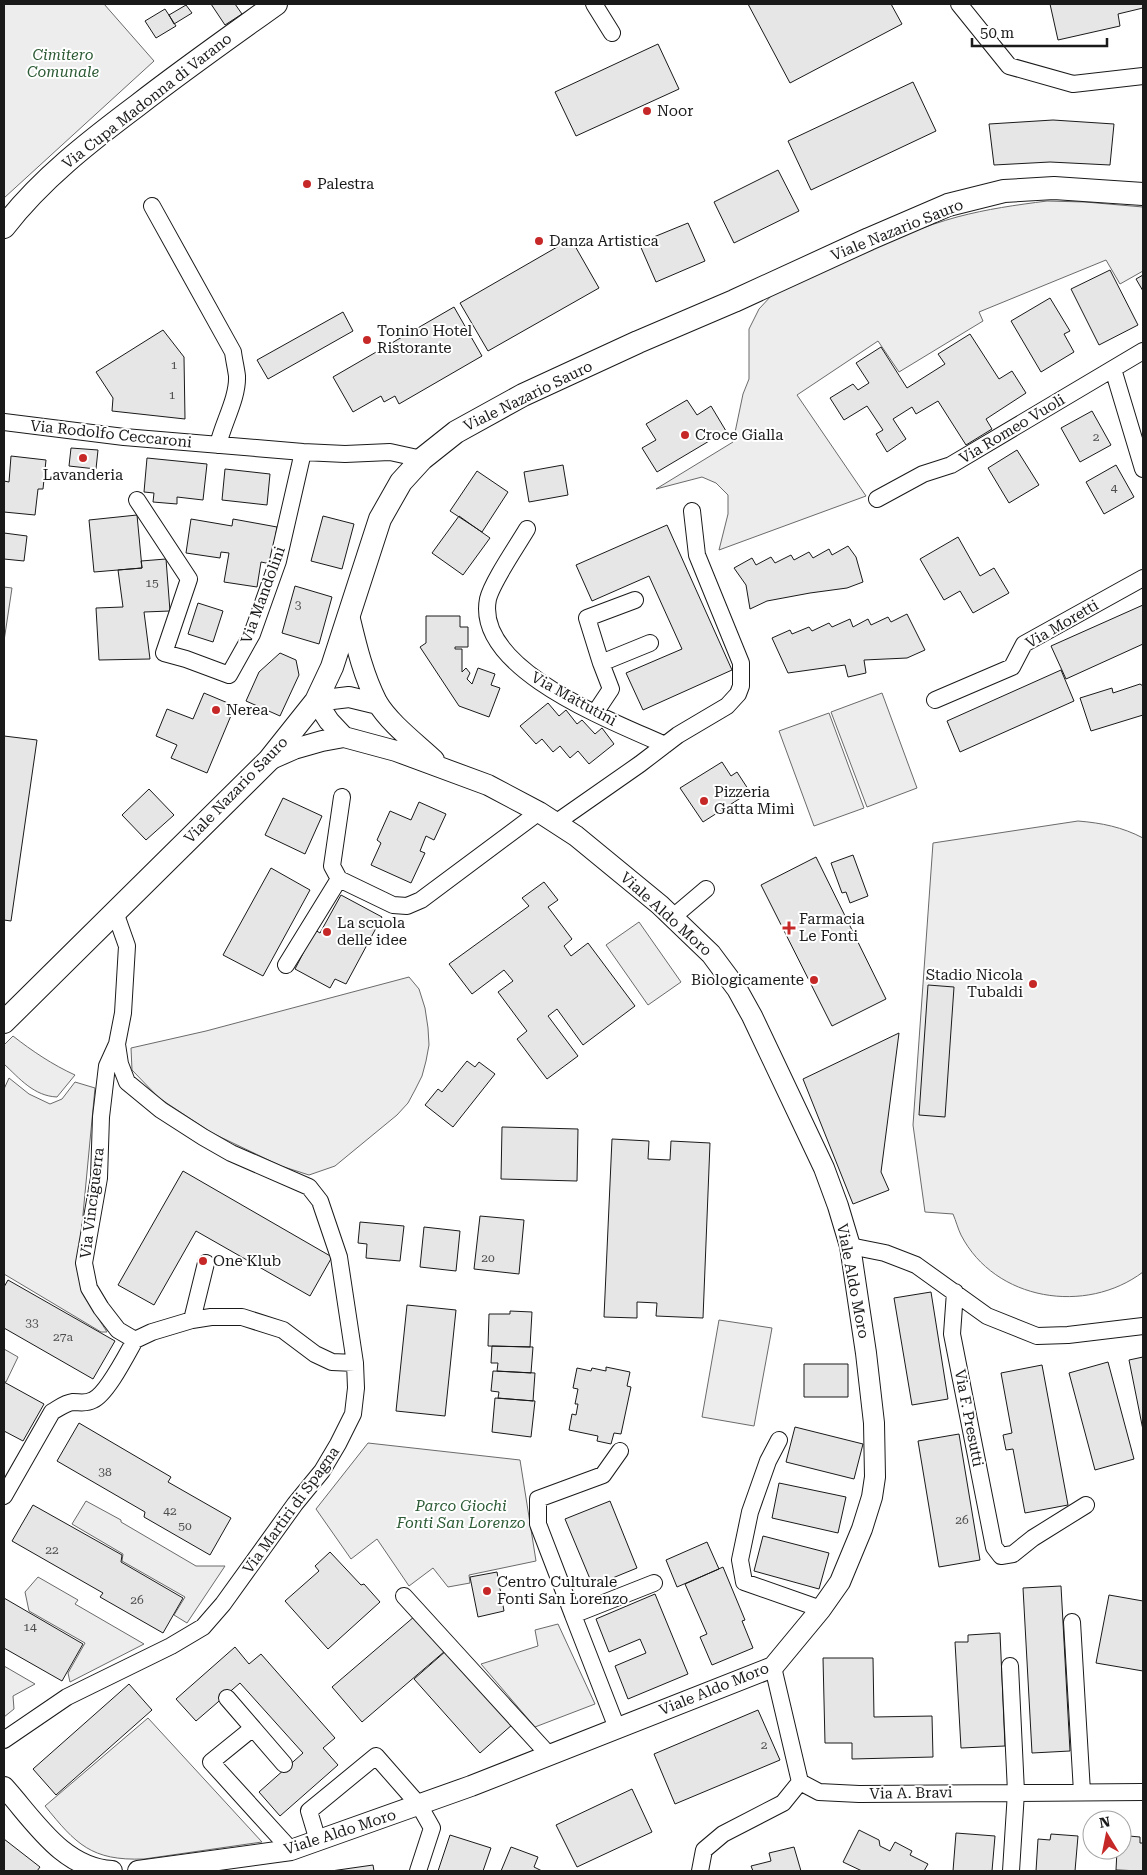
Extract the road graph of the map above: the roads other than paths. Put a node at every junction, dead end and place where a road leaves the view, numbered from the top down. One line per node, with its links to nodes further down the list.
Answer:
1 (276, 4): 8 (main road, Via Cupa Madonna di Varano)
2 (594, 4): 4 (street)
3 (959, 4): 5 (street)
4 (612, 33)
5 (1143, 76)
6 (1143, 194): 14 (main road, Viale Nazario Sauro)
7 (152, 206): 12 (street)
8 (4, 227)
9 (1143, 351): 10 (street, Via Romeo Vuoli)
10 (1113, 368): 15 (street); 16 (street, Via Romeo Vuoli)
11 (4, 422): 12 (street, Via Rodolfo Ceccaroni)
12 (218, 445): 13 (street, Via Rodolfo Ceccaroni)
13 (304, 452): 14 (street, Via Rodolfo Ceccaroni); 17 (street, Via Mandolini)
14 (422, 459): 22 (main road, Viale Nazario Sauro)
15 (1143, 469)
16 (877, 499)
17 (137, 500)
18 (692, 511): 30 (street)
19 (527, 529): 28 (street, Via Mattutini)
20 (1143, 578): 25 (street, Via Moretti)
21 (635, 600): 24 (street)
22 (348, 614): 26 (main road, Viale Nazario Sauro); 27 (street, Viale Aldo Moro)
23 (650, 643): 24 (street)
24 (601, 662): 28 (street)
25 (935, 700)
26 (316, 701): 27 (street); 29 (street); 31 (main road, Viale Nazario Sauro)
27 (378, 704): 32 (street, Viale Aldo Moro)
28 (595, 713): 30 (street, Via Mattutini)
29 (344, 737): 31 (street, Viale Aldo Moro); 32 (street, Viale Aldo Moro)
30 (665, 745): 35 (street)
31 (269, 760): 38 (main road, Viale Nazario Sauro)
32 (444, 768): 34 (street, Viale Aldo Moro)
33 (342, 797): 36 (street)
34 (539, 812): 35 (street, Viale Aldo Moro); 36 (street)
35 (557, 822): 39 (street, Viale Aldo Moro)
36 (338, 879): 40 (street)
37 (706, 889): 39 (street)
38 (116, 912): 41 (main road, Viale Nazario Sauro); 42 (street, Via Martiri di Spagna)
39 (673, 917): 43 (street, Viale Aldo Moro)
40 (286, 965)
41 (4, 1022)
42 (117, 1044): 48 (street, Via Vinciguerra); 49 (street, Via Martiri di Spagna)
43 (850, 1246): 45 (street); 56 (street, Viale Aldo Moro)
44 (206, 1263): 46 (street)
45 (955, 1292): 47 (street); 53 (street, Via F. Presutti)
46 (192, 1320): 48 (street); 49 (street)
47 (1143, 1326)
48 (136, 1340): 52 (street)
49 (355, 1363): 64 (street, Via Martiri di Spagna)
50 (779, 1440): 56 (street)
51 (620, 1451): 57 (street)
52 (4, 1496)
53 (1086, 1504)
54 (654, 1583): 57 (street)
55 (404, 1596): 65 (street)
56 (822, 1609): 60 (street, Viale Aldo Moro)
57 (574, 1615): 63 (street)
58 (1072, 1622): 70 (street)
59 (1010, 1666): 69 (street)
60 (773, 1667): 63 (street, Viale Aldo Moro); 67 (street)
61 (227, 1698): 62 (street)
62 (253, 1728): 66 (street); 74 (street)
63 (617, 1728): 65 (street, Viale Aldo Moro)
64 (4, 1740)
65 (549, 1755): 72 (street, Viale Aldo Moro)
66 (284, 1764)
67 (800, 1782): 69 (street, Via A. Bravi); 79 (street)
68 (4, 1787): 75 (street)
69 (1016, 1792): 70 (street, Via A. Bravi); 80 (street)
70 (1082, 1792): 71 (street, Via A. Bravi)
71 (1143, 1792)
72 (419, 1805): 73 (street, Viale Aldo Moro); 73 (street); 78 (street)
73 (318, 1841): 74 (street, Viale Aldo Moro)
74 (291, 1850): 77 (street, Viale Aldo Moro)
75 (79, 1867): 76 (street)
76 (112, 1871)
77 (138, 1871)
78 (418, 1871)
79 (700, 1871)
80 (1011, 1871)

